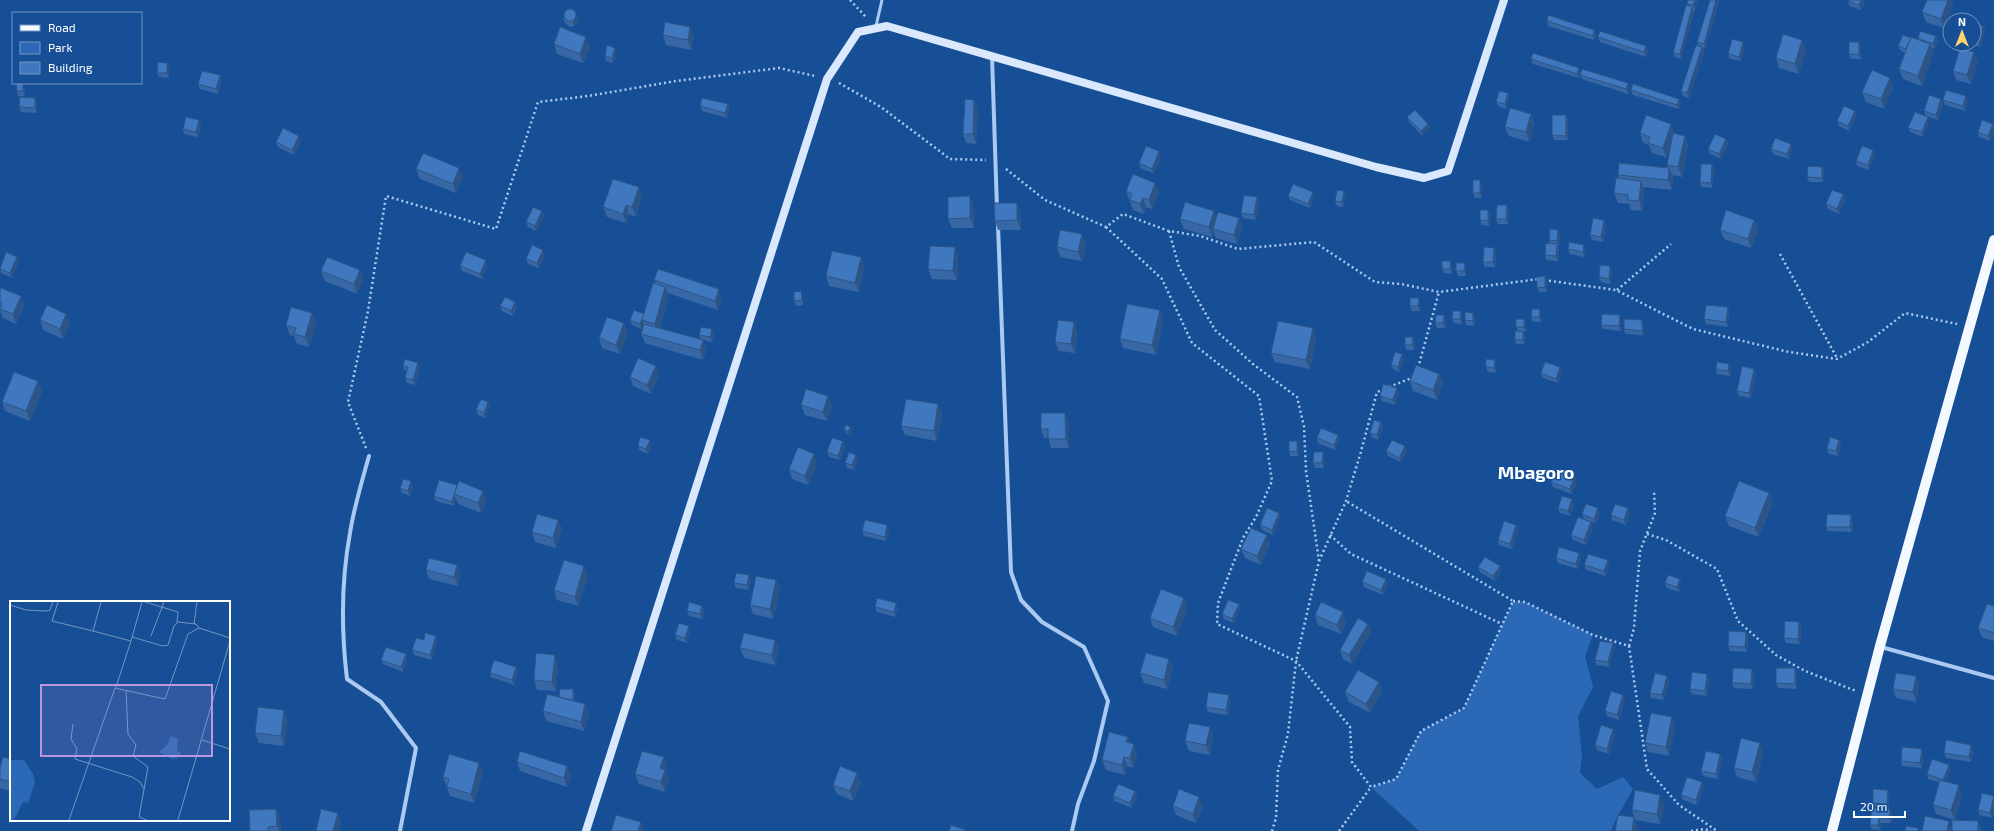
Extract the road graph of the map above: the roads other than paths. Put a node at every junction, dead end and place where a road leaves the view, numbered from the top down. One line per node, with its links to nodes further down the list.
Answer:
1 (882, 0): 3 (lane)
2 (1504, 0): 4 (street)
3 (876, 28): 4 (street); 10 (street)
4 (992, 56): 11 (street)
5 (1994, 240): 7 (main road)
6 (369, 456): 9 (street)
7 (1880, 646): 8 (street); 12 (main road)
8 (1994, 678)
9 (400, 831)
10 (586, 831)
11 (1072, 831)
12 (1832, 831)

